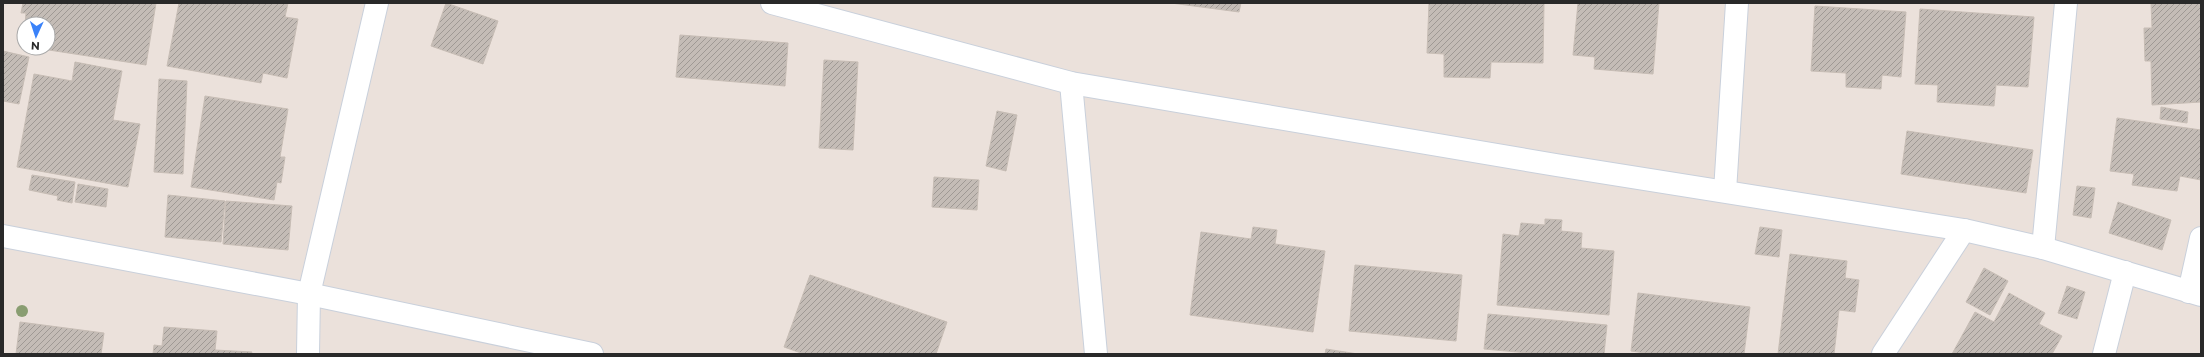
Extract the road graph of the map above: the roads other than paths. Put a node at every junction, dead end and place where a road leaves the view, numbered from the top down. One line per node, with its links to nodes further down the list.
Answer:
1 (378, 3): 13 (street)
2 (772, 3): 5 (street)
3 (1737, 3): 6 (street)
4 (2066, 3): 10 (street)
5 (1071, 83): 6 (street); 16 (street)
6 (1725, 190): 7 (street)
7 (1964, 230): 10 (street); 17 (street)
8 (3, 236): 13 (street)
9 (2201, 238): 12 (street)
10 (2043, 248): 11 (street)
11 (2125, 272): 12 (street); 18 (street)
12 (2195, 293)
13 (309, 294): 14 (street); 15 (street)
14 (308, 354)
15 (592, 354)
16 (1096, 354)
17 (1883, 354)
18 (2104, 354)

